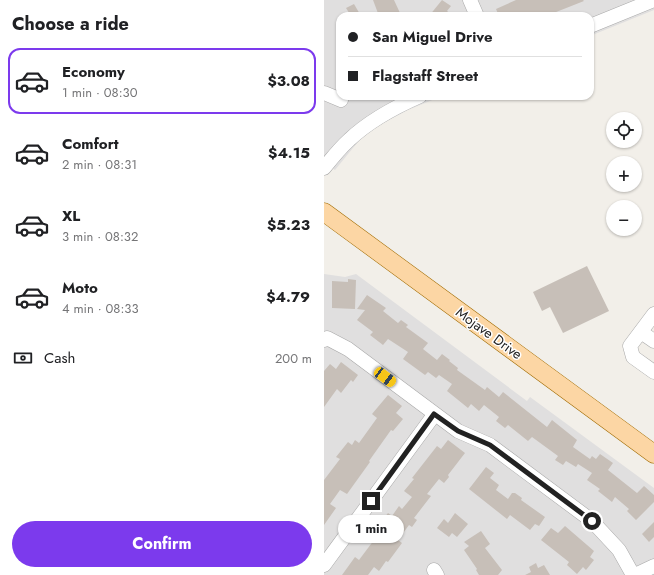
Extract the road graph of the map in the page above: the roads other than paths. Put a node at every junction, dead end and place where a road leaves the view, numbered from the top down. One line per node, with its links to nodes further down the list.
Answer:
1 (470, 0): 3 (street)
2 (654, 0): 4 (street)
3 (475, 12)
4 (594, 24)
5 (324, 93): 6 (street)
6 (336, 98)
7 (411, 100): 8 (street)
8 (324, 168)
9 (324, 212): 16 (main road, Mojave Drive)
10 (654, 314): 11 (street)
11 (641, 332): 13 (street); 14 (street)
12 (326, 339): 15 (street)
13 (654, 341)
14 (654, 372)
15 (434, 414): 17 (street); 19 (street)
16 (654, 454)
17 (324, 565)
18 (654, 566): 19 (street)
19 (634, 575)

